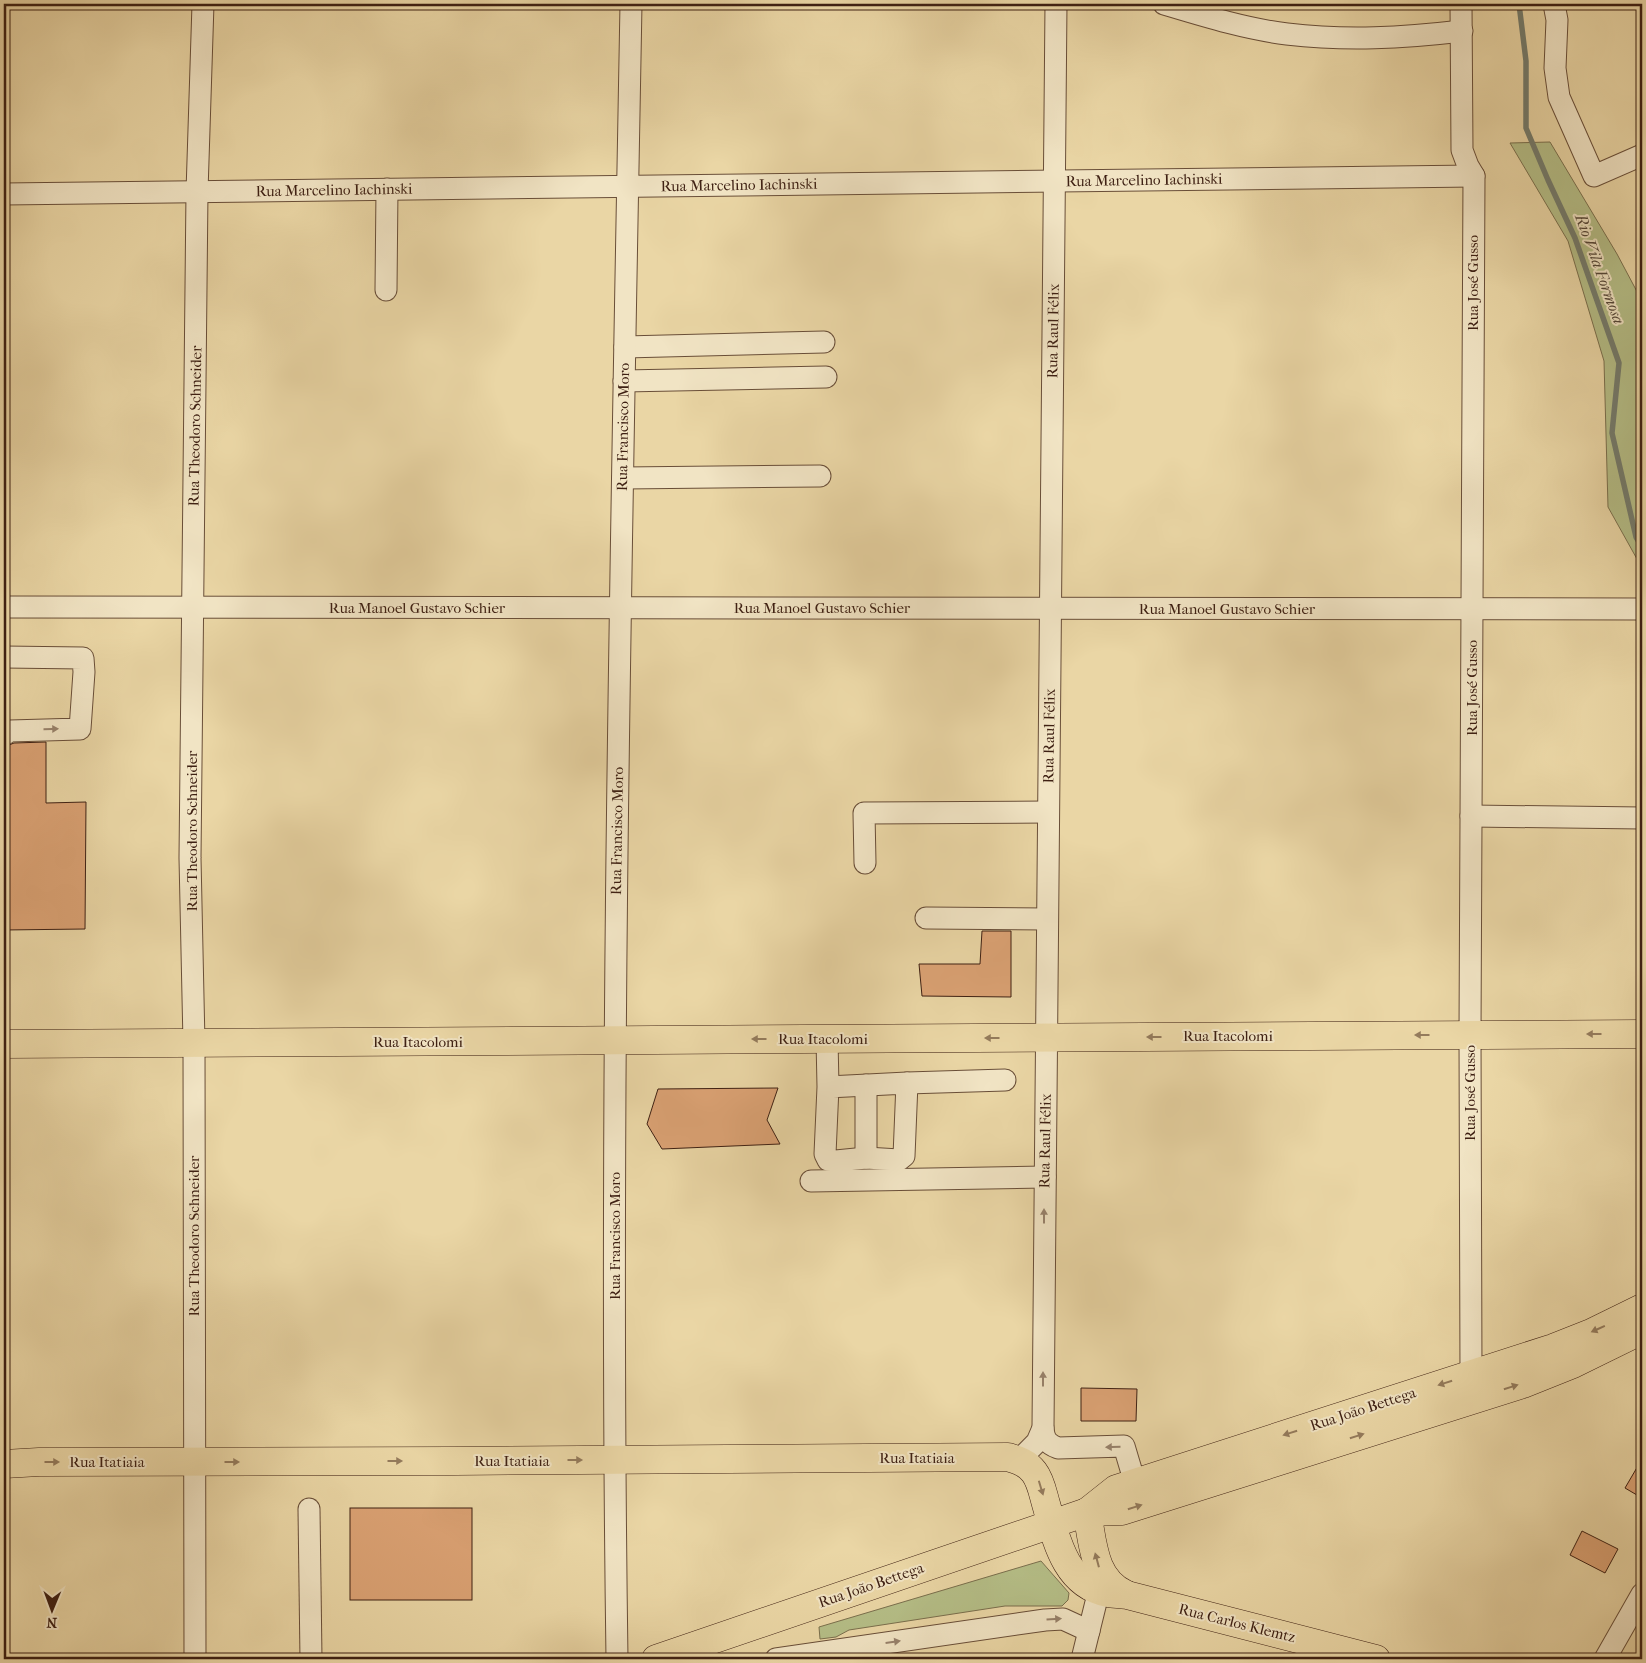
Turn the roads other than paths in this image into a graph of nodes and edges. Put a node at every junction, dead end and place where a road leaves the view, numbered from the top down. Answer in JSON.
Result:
{"nodes":[{"id":1,"x":203,"y":4,"type":"edge"},
{"id":2,"x":631,"y":4,"type":"edge"},
{"id":3,"x":1056,"y":4,"type":"edge"},
{"id":4,"x":1164,"y":4,"type":"edge"},
{"id":5,"x":1461,"y":4,"type":"edge"},
{"id":6,"x":1554,"y":4,"type":"edge"},
{"id":7,"x":1462,"y":31,"type":"junction"},
{"id":8,"x":1642,"y":155,"type":"edge"},
{"id":9,"x":1474,"y":176,"type":"junction"},
{"id":10,"x":1054,"y":181,"type":"junction"},
{"id":11,"x":627,"y":186,"type":"junction"},
{"id":12,"x":387,"y":189,"type":"junction"},
{"id":13,"x":197,"y":192,"type":"junction"},
{"id":14,"x":4,"y":194,"type":"edge"},
{"id":15,"x":386,"y":290,"type":"dead end"},
{"id":16,"x":824,"y":342,"type":"dead end"},
{"id":17,"x":625,"y":347,"type":"junction"},
{"id":18,"x":826,"y":377,"type":"dead end"},
{"id":19,"x":624,"y":381,"type":"junction"},
{"id":20,"x":820,"y":476,"type":"dead end"},
{"id":21,"x":623,"y":478,"type":"junction"},
{"id":22,"x":4,"y":607,"type":"edge"},
{"id":23,"x":193,"y":607,"type":"junction"},
{"id":24,"x":620,"y":608,"type":"junction"},
{"id":25,"x":1050,"y":608,"type":"junction"},
{"id":26,"x":1472,"y":609,"type":"junction"},
{"id":27,"x":1640,"y":609,"type":"dead end"},
{"id":28,"x":4,"y":657,"type":"edge"},
{"id":29,"x":4,"y":735,"type":"edge"},
{"id":30,"x":1048,"y":812,"type":"junction"},
{"id":31,"x":1471,"y":816,"type":"junction"},
{"id":32,"x":1642,"y":818,"type":"edge"},
{"id":33,"x":865,"y":863,"type":"dead end"},
{"id":34,"x":926,"y":918,"type":"dead end"},
{"id":35,"x":1047,"y":919,"type":"junction"},
{"id":36,"x":1470,"y":1034,"type":"junction"},
{"id":37,"x":1642,"y":1034,"type":"edge"},
{"id":38,"x":1046,"y":1037,"type":"junction"},
{"id":39,"x":827,"y":1039,"type":"junction"},
{"id":40,"x":615,"y":1040,"type":"junction"},
{"id":41,"x":194,"y":1043,"type":"junction"},
{"id":42,"x":4,"y":1044,"type":"edge"},
{"id":43,"x":1005,"y":1080,"type":"dead end"},
{"id":44,"x":907,"y":1083,"type":"junction"},
{"id":45,"x":866,"y":1085,"type":"junction"},
{"id":46,"x":828,"y":1087,"type":"junction"},
{"id":47,"x":866,"y":1158,"type":"junction"},
{"id":48,"x":1045,"y":1177,"type":"junction"},
{"id":49,"x":811,"y":1180,"type":"dead end"},
{"id":50,"x":1642,"y":1308,"type":"edge"},
{"id":51,"x":1642,"y":1330,"type":"edge"},
{"id":52,"x":1471,"y":1375,"type":"junction"},
{"id":53,"x":1043,"y":1428,"type":"junction"},
{"id":54,"x":614,"y":1460,"type":"junction"},
{"id":55,"x":1019,"y":1460,"type":"junction"},
{"id":56,"x":194,"y":1462,"type":"junction"},
{"id":57,"x":4,"y":1464,"type":"edge"},
{"id":58,"x":1135,"y":1483,"type":"junction"},
{"id":59,"x":309,"y":1509,"type":"dead end"},
{"id":60,"x":1087,"y":1512,"type":"junction"},
{"id":61,"x":1052,"y":1524,"type":"junction"},
{"id":62,"x":1099,"y":1590,"type":"junction"},
{"id":63,"x":1642,"y":1594,"type":"edge"},
{"id":64,"x":1127,"y":1595,"type":"junction"},
{"id":65,"x":1089,"y":1631,"type":"junction"},
{"id":66,"x":195,"y":1659,"type":"edge"},
{"id":67,"x":312,"y":1659,"type":"edge"},
{"id":68,"x":617,"y":1659,"type":"edge"},
{"id":69,"x":656,"y":1659,"type":"edge"},
{"id":70,"x":776,"y":1659,"type":"edge"},
{"id":71,"x":1082,"y":1659,"type":"edge"},
{"id":72,"x":1376,"y":1659,"type":"edge"},
{"id":73,"x":1605,"y":1659,"type":"edge"}],
"edges":[{"from":1,"to":13,"type":"street","name":"Rua Theodoro Schneider"},
{"from":2,"to":11,"type":"street","name":"Rua Francisco Moro"},
{"from":3,"to":10,"type":"street","name":"Rua Raul Félix"},
{"from":4,"to":7,"type":"street"},
{"from":5,"to":7,"type":"street","name":"Rua José Gusso"},
{"from":6,"to":8,"type":"street"},
{"from":7,"to":9,"type":"street","name":"Rua José Gusso"},
{"from":9,"to":10,"type":"street","name":"Rua Marcelino Iachinski"},
{"from":9,"to":26,"type":"street","name":"Rua José Gusso"},
{"from":10,"to":11,"type":"street","name":"Rua Marcelino Iachinski"},
{"from":10,"to":25,"type":"street","name":"Rua Raul Félix"},
{"from":11,"to":12,"type":"street","name":"Rua Marcelino Iachinski"},
{"from":11,"to":17,"type":"street","name":"Rua Francisco Moro"},
{"from":12,"to":13,"type":"street","name":"Rua Marcelino Iachinski"},
{"from":12,"to":15,"type":"street"},
{"from":13,"to":14,"type":"street","name":"Rua Marcelino Iachinski"},
{"from":13,"to":23,"type":"street","name":"Rua Theodoro Schneider"},
{"from":16,"to":17,"type":"street"},
{"from":17,"to":19,"type":"street","name":"Rua Francisco Moro"},
{"from":18,"to":19,"type":"street"},
{"from":19,"to":21,"type":"street","name":"Rua Francisco Moro"},
{"from":20,"to":21,"type":"street"},
{"from":21,"to":24,"type":"street","name":"Rua Francisco Moro"},
{"from":22,"to":23,"type":"street","name":"Rua Manoel Gustavo Schier"},
{"from":23,"to":24,"type":"street","name":"Rua Manoel Gustavo Schier"},
{"from":23,"to":41,"type":"street","name":"Rua Theodoro Schneider"},
{"from":24,"to":25,"type":"street","name":"Rua Manoel Gustavo Schier"},
{"from":24,"to":40,"type":"street","name":"Rua Francisco Moro"},
{"from":25,"to":26,"type":"street","name":"Rua Manoel Gustavo Schier"},
{"from":25,"to":30,"type":"street","name":"Rua Raul Félix"},
{"from":26,"to":27,"type":"street","name":"Rua Manoel Gustavo Schier"},
{"from":26,"to":31,"type":"street","name":"Rua José Gusso"},
{"from":29,"to":28,"type":"street","one_way":true},
{"from":30,"to":33,"type":"street"},
{"from":30,"to":35,"type":"street","name":"Rua Raul Félix"},
{"from":31,"to":32,"type":"street"},
{"from":31,"to":36,"type":"street","name":"Rua José Gusso"},
{"from":34,"to":35,"type":"street"},
{"from":35,"to":38,"type":"street","name":"Rua Raul Félix"},
{"from":37,"to":36,"type":"main road","name":"Rua Itacolomi","one_way":true},
{"from":36,"to":38,"type":"main road","name":"Rua Itacolomi","one_way":true},
{"from":36,"to":52,"type":"street","name":"Rua José Gusso"},
{"from":38,"to":39,"type":"main road","name":"Rua Itacolomi","one_way":true},
{"from":38,"to":48,"type":"street","name":"Rua Raul Félix"},
{"from":39,"to":40,"type":"main road","name":"Rua Itacolomi","one_way":true},
{"from":39,"to":46,"type":"street"},
{"from":40,"to":41,"type":"main road","name":"Rua Itacolomi"},
{"from":40,"to":54,"type":"street","name":"Rua Francisco Moro"},
{"from":41,"to":42,"type":"main road","name":"Rua Itacolomi"},
{"from":41,"to":56,"type":"street","name":"Rua Theodoro Schneider"},
{"from":43,"to":44,"type":"street"},
{"from":44,"to":45,"type":"street"},
{"from":44,"to":47,"type":"street"},
{"from":45,"to":46,"type":"street"},
{"from":45,"to":47,"type":"street"},
{"from":46,"to":47,"type":"street"},
{"from":48,"to":49,"type":"street"},
{"from":53,"to":48,"type":"street","name":"Rua Raul Félix","one_way":true},
{"from":50,"to":52,"type":"main road","name":"Rua João Bettega","one_way":true},
{"from":60,"to":51,"type":"main road","name":"Rua João Bettega","one_way":true},
{"from":52,"to":58,"type":"main road","name":"Rua João Bettega","one_way":true},
{"from":53,"to":55,"type":"street"},
{"from":58,"to":53,"type":"street","one_way":true},
{"from":54,"to":55,"type":"main road","name":"Rua Itatiaia"},
{"from":56,"to":54,"type":"main road","name":"Rua Itatiaia","one_way":true},
{"from":54,"to":68,"type":"street","name":"Rua Francisco Moro"},
{"from":55,"to":61,"type":"main road","name":"Rua Carlos Klemtz","one_way":true},
{"from":57,"to":56,"type":"main road","name":"Rua Itatiaia","one_way":true},
{"from":56,"to":66,"type":"street","name":"Rua Theodoro Schneider"},
{"from":58,"to":60,"type":"main road","name":"Rua João Bettega"},
{"from":59,"to":67,"type":"street"},
{"from":60,"to":61,"type":"main road","name":"Rua João Bettega"},
{"from":64,"to":60,"type":"main road","name":"Rua Carlos Klemtz","one_way":true},
{"from":61,"to":62,"type":"main road","name":"Rua Carlos Klemtz"},
{"from":61,"to":69,"type":"main road","name":"Rua João Bettega"},
{"from":62,"to":64,"type":"main road","name":"Rua Carlos Klemtz"},
{"from":62,"to":65,"type":"street"},
{"from":63,"to":73,"type":"street"},
{"from":64,"to":72,"type":"main road","name":"Rua Carlos Klemtz"},
{"from":70,"to":65,"type":"street","one_way":true},
{"from":65,"to":71,"type":"street"}]}
